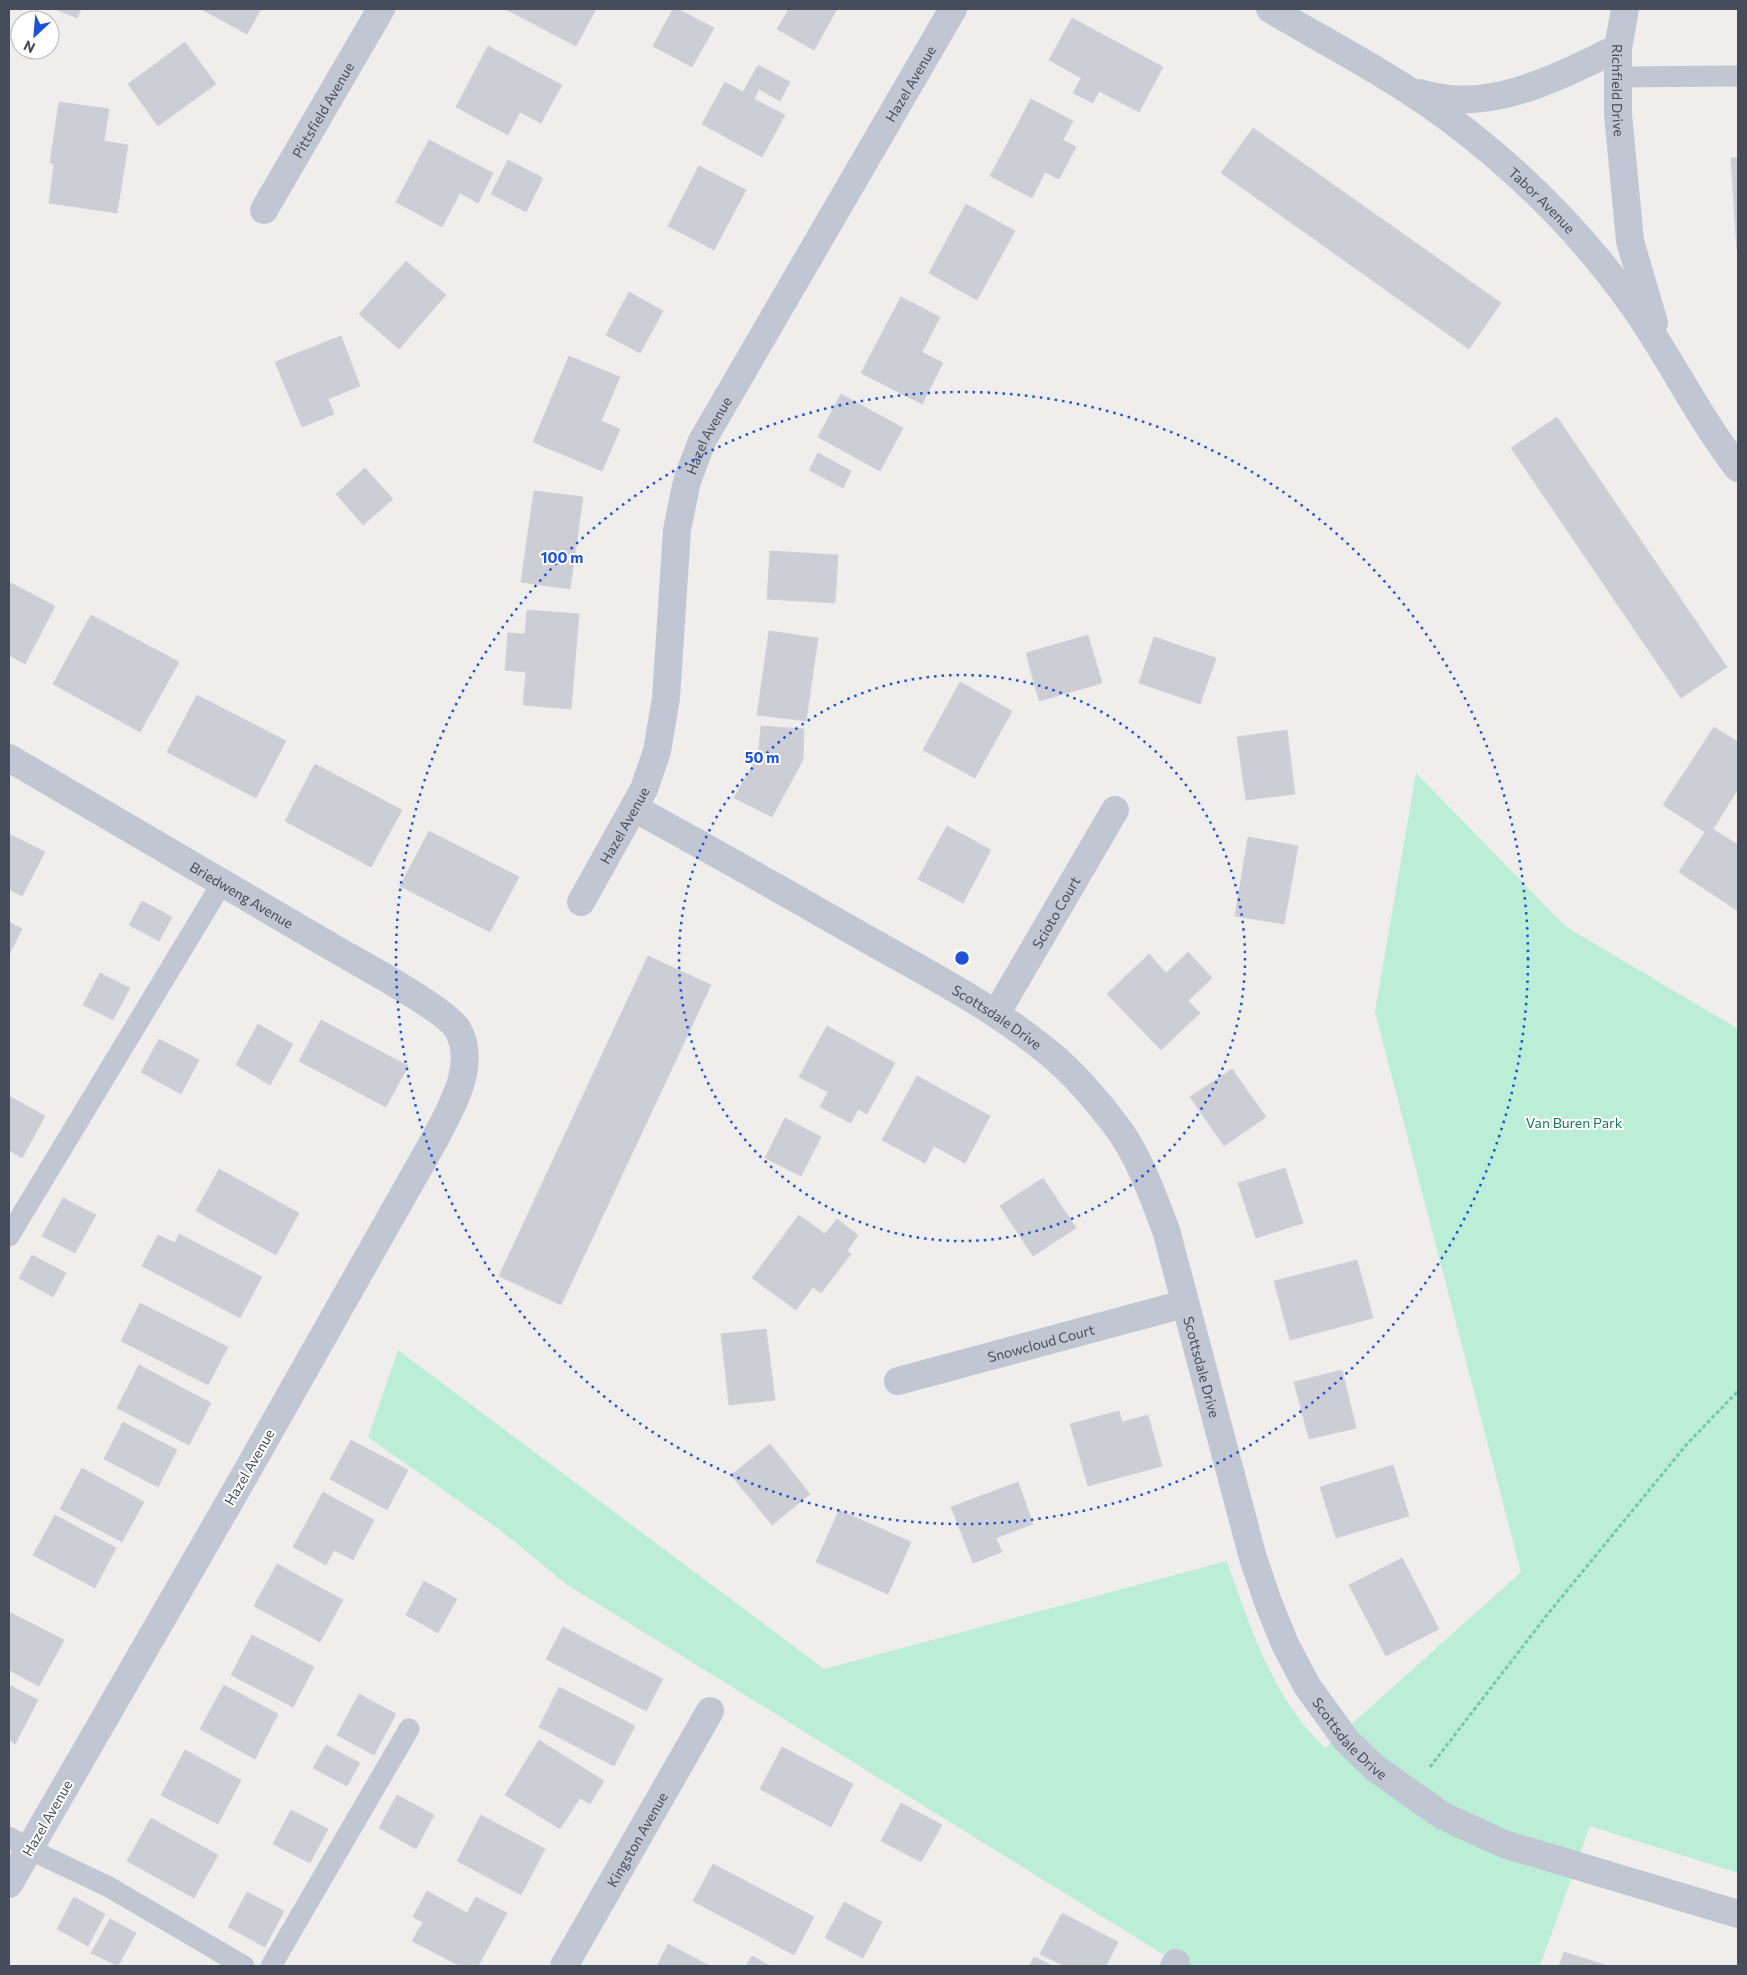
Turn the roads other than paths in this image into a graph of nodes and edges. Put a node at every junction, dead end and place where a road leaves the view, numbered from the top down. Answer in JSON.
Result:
{"nodes":[{"id":1,"x":381,"y":9,"type":"edge"},
{"id":2,"x":953,"y":9,"type":"edge"},
{"id":3,"x":1270,"y":9,"type":"edge"},
{"id":4,"x":1625,"y":9,"type":"edge"},
{"id":5,"x":1618,"y":48,"type":"junction"},
{"id":6,"x":1618,"y":76,"type":"junction"},
{"id":7,"x":1738,"y":76,"type":"edge"},
{"id":8,"x":1404,"y":88,"type":"junction"},
{"id":9,"x":264,"y":210,"type":"dead end"},
{"id":10,"x":1663,"y":354,"type":"junction"},
{"id":11,"x":1738,"y":468,"type":"edge"},
{"id":12,"x":9,"y":758,"type":"edge"},
{"id":13,"x":634,"y":808,"type":"junction"},
{"id":14,"x":1115,"y":810,"type":"dead end"},
{"id":15,"x":222,"y":883,"type":"junction"},
{"id":16,"x":581,"y":902,"type":"dead end"},
{"id":17,"x":996,"y":1014,"type":"junction"},
{"id":18,"x":463,"y":1042,"type":"joint"},
{"id":19,"x":9,"y":1236,"type":"edge"},
{"id":20,"x":1184,"y":1304,"type":"junction"},
{"id":21,"x":898,"y":1381,"type":"dead end"},
{"id":22,"x":710,"y":1711,"type":"dead end"},
{"id":23,"x":410,"y":1729,"type":"dead end"},
{"id":24,"x":19,"y":1843,"type":"edge"},
{"id":25,"x":9,"y":1884,"type":"edge"},
{"id":26,"x":1738,"y":1914,"type":"edge"},
{"id":27,"x":244,"y":1966,"type":"edge"},
{"id":28,"x":271,"y":1966,"type":"edge"},
{"id":29,"x":564,"y":1966,"type":"edge"}],
"edges":[{"from":1,"to":9,"type":"street","name":"Pittsfield Avenue"},
{"from":2,"to":13,"type":"street","name":"Hazel Avenue"},
{"from":3,"to":8,"type":"street","name":"Tabor Avenue"},
{"from":4,"to":5,"type":"street"},
{"from":5,"to":6,"type":"street","name":"Richfield Drive"},
{"from":5,"to":8,"type":"street","name":"Richfield Drive"},
{"from":6,"to":7,"type":"lane"},
{"from":6,"to":10,"type":"street","name":"Richfield Drive"},
{"from":8,"to":10,"type":"street","name":"Tabor Avenue"},
{"from":10,"to":11,"type":"street","name":"Tabor Avenue"},
{"from":12,"to":15,"type":"street","name":"Briedweng Avenue"},
{"from":13,"to":16,"type":"street","name":"Hazel Avenue"},
{"from":13,"to":17,"type":"street","name":"Scottsdale Drive"},
{"from":14,"to":17,"type":"street","name":"Scioto Court"},
{"from":15,"to":18,"type":"street","name":"Briedweng Avenue"},
{"from":15,"to":19,"type":"lane"},
{"from":17,"to":20,"type":"street","name":"Scottsdale Drive"},
{"from":18,"to":24,"type":"street","name":"Hazel Avenue"},
{"from":20,"to":21,"type":"street","name":"Snowcloud Court"},
{"from":20,"to":26,"type":"street","name":"Scottsdale Drive"},
{"from":22,"to":29,"type":"street","name":"Kingston Avenue"},
{"from":23,"to":28,"type":"lane"},
{"from":24,"to":25,"type":"street","name":"Hazel Avenue"},
{"from":24,"to":27,"type":"lane"}]}
